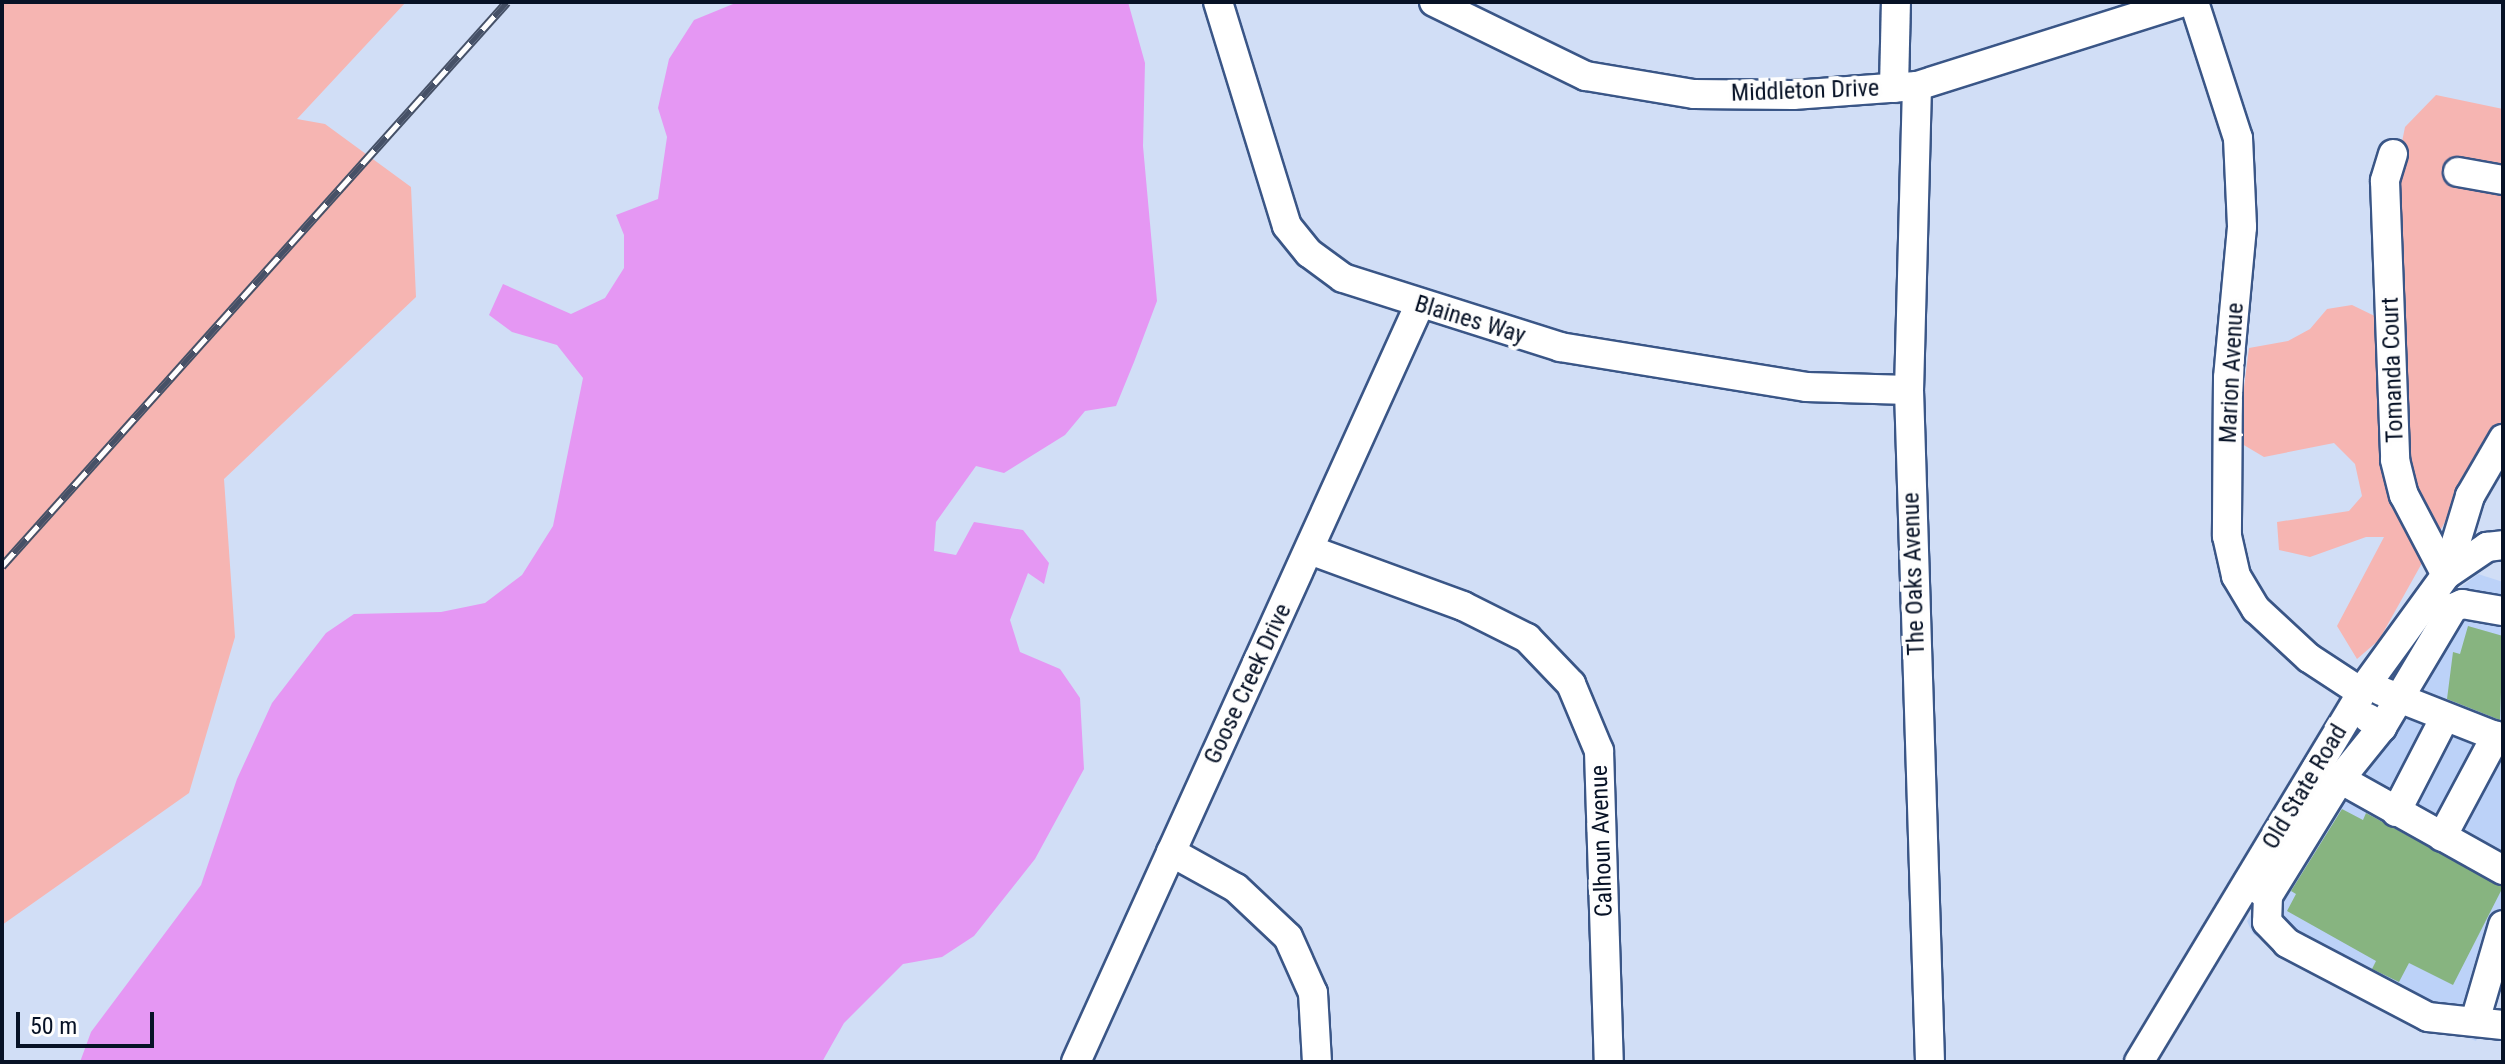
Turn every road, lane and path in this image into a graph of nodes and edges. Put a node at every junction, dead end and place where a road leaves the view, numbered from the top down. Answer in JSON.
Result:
{"nodes":[{"id":1,"x":1218,"y":2,"type":"edge"},
{"id":2,"x":1434,"y":2,"type":"edge"},
{"id":3,"x":1896,"y":2,"type":"edge"},
{"id":4,"x":2183,"y":2,"type":"edge"},
{"id":5,"x":2194,"y":2,"type":"edge"},
{"id":6,"x":1906,"y":87,"type":"junction"},
{"id":7,"x":2393,"y":154,"type":"dead end"},
{"id":8,"x":2458,"y":172,"type":"dead end"},
{"id":9,"x":2503,"y":180,"type":"edge"},
{"id":10,"x":1419,"y":306,"type":"junction"},
{"id":11,"x":1909,"y":390,"type":"junction"},
{"id":12,"x":2503,"y":439,"type":"edge"},
{"id":13,"x":2503,"y":545,"type":"edge"},
{"id":14,"x":1310,"y":550,"type":"junction"},
{"id":15,"x":2446,"y":575,"type":"junction"},
{"id":16,"x":2503,"y":611,"type":"edge"},
{"id":17,"x":2360,"y":695,"type":"junction"},
{"id":18,"x":2398,"y":698,"type":"junction"},
{"id":19,"x":2445,"y":717,"type":"junction"},
{"id":20,"x":2382,"y":727,"type":"junction"},
{"id":21,"x":2499,"y":738,"type":"edge"},
{"id":22,"x":2340,"y":779,"type":"junction"},
{"id":23,"x":2396,"y":812,"type":"junction"},
{"id":24,"x":2442,"y":837,"type":"junction"},
{"id":25,"x":1171,"y":852,"type":"junction"},
{"id":26,"x":2503,"y":870,"type":"edge"},
{"id":27,"x":2258,"y":889,"type":"junction"},
{"id":28,"x":2503,"y":925,"type":"edge"},
{"id":29,"x":2489,"y":1023,"type":"edge"},
{"id":30,"x":1076,"y":1062,"type":"edge"},
{"id":31,"x":1317,"y":1062,"type":"edge"},
{"id":32,"x":1609,"y":1062,"type":"edge"},
{"id":33,"x":1930,"y":1062,"type":"edge"},
{"id":34,"x":2139,"y":1062,"type":"edge"}],
"edges":[{"from":1,"to":10,"type":"street","name":"Blaines Way"},
{"from":2,"to":6,"type":"street","name":"Middleton Drive"},
{"from":3,"to":6,"type":"street","name":"The Oaks Avenue"},
{"from":4,"to":6,"type":"street","name":"Middleton Drive"},
{"from":5,"to":17,"type":"street","name":"Marion Avenue"},
{"from":6,"to":11,"type":"street","name":"The Oaks Avenue"},
{"from":7,"to":15,"type":"street","name":"Tomanda Court"},
{"from":8,"to":9,"type":"street"},
{"from":10,"to":11,"type":"street","name":"Blaines Way"},
{"from":10,"to":14,"type":"street","name":"Goose Creek Drive"},
{"from":11,"to":33,"type":"street","name":"The Oaks Avenue"},
{"from":12,"to":15,"type":"street"},
{"from":13,"to":15,"type":"street","name":"Old State Road"},
{"from":14,"to":25,"type":"street","name":"Goose Creek Drive"},
{"from":14,"to":32,"type":"street","name":"Calhoun Avenue"},
{"from":15,"to":17,"type":"street","name":"Old State Road"},
{"from":16,"to":18,"type":"street"},
{"from":17,"to":18,"type":"street"},
{"from":17,"to":20,"type":"street"},
{"from":17,"to":27,"type":"street","name":"Old State Road"},
{"from":18,"to":19,"type":"street"},
{"from":18,"to":20,"type":"street"},
{"from":19,"to":21,"type":"street"},
{"from":19,"to":23,"type":"street"},
{"from":20,"to":22,"type":"street"},
{"from":21,"to":24,"type":"street"},
{"from":22,"to":23,"type":"street"},
{"from":22,"to":27,"type":"street"},
{"from":23,"to":24,"type":"street"},
{"from":24,"to":26,"type":"street"},
{"from":25,"to":30,"type":"street","name":"Goose Creek Drive"},
{"from":25,"to":31,"type":"street"},
{"from":27,"to":29,"type":"street"},
{"from":27,"to":34,"type":"street","name":"Old State Road"},
{"from":28,"to":29,"type":"street"}]}
